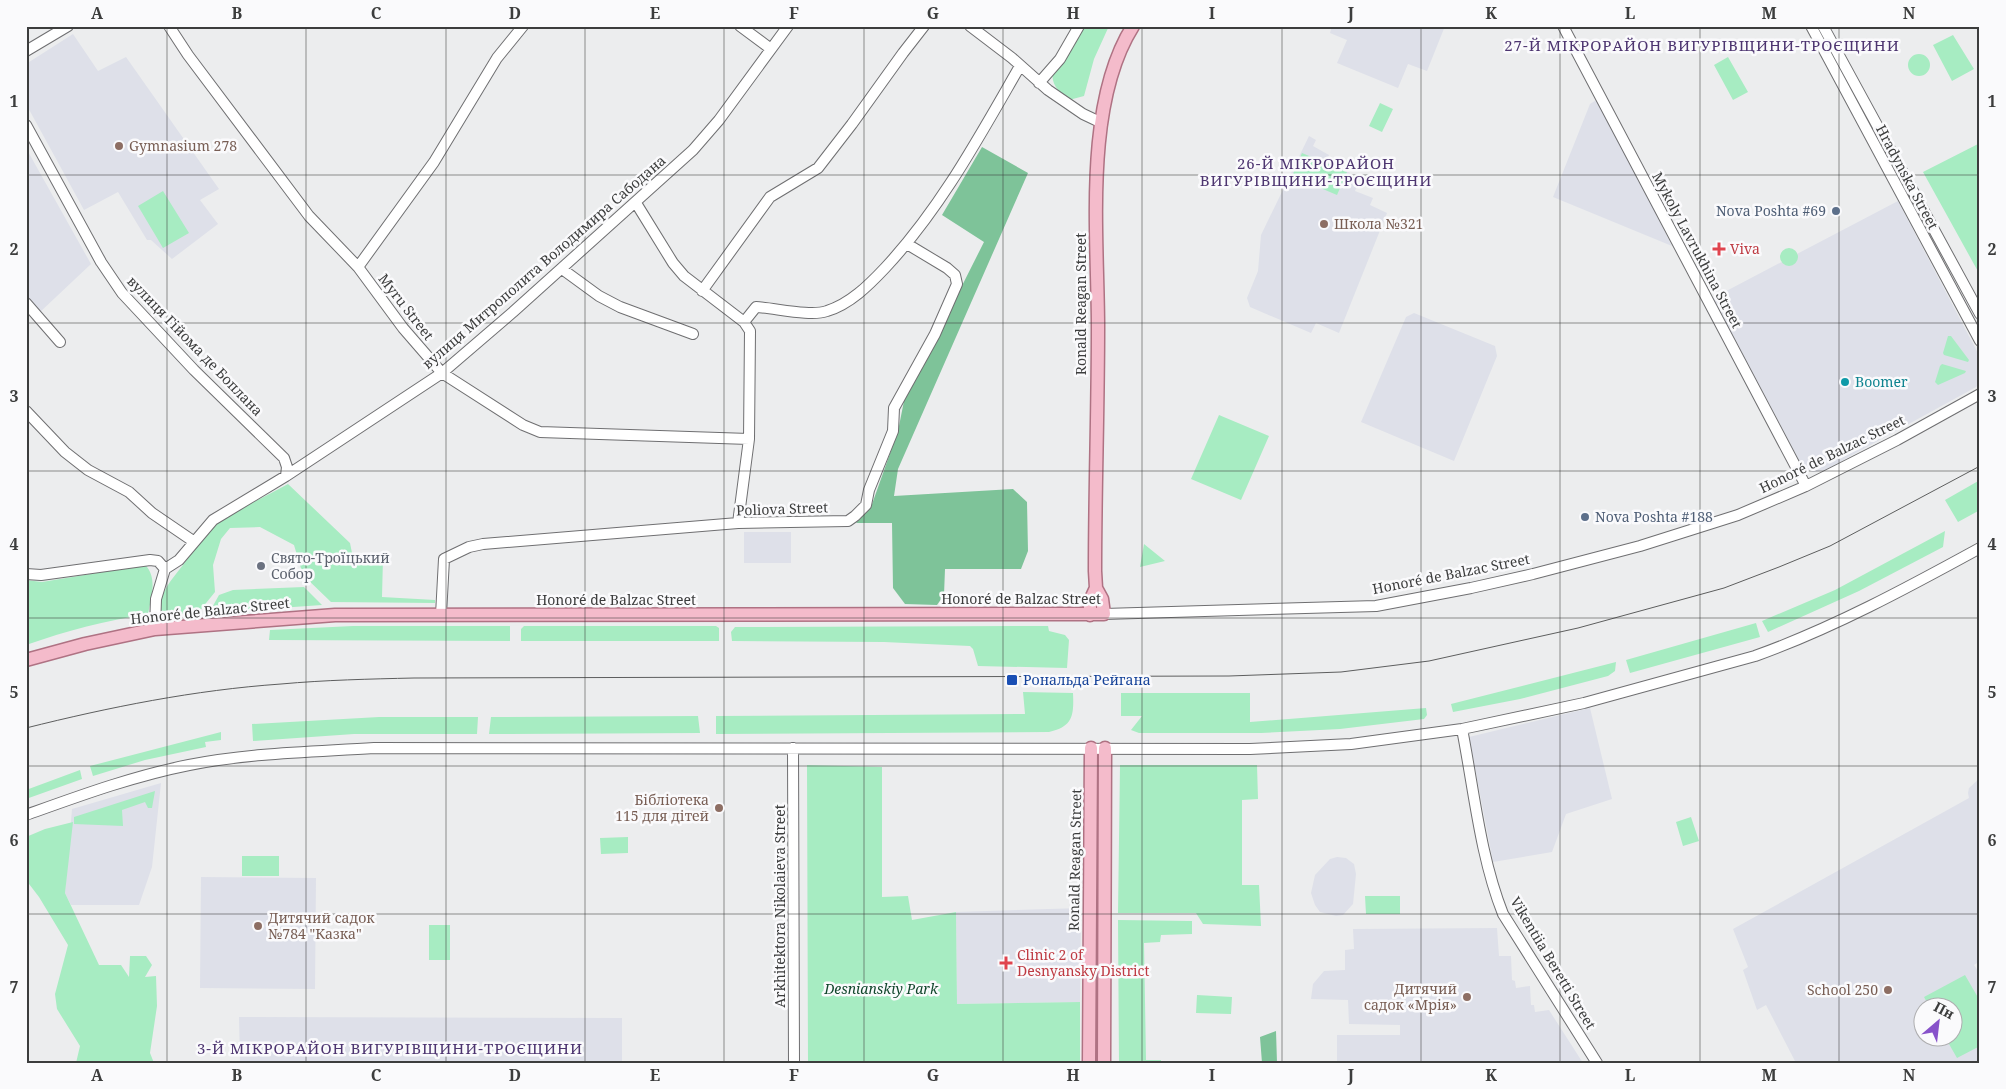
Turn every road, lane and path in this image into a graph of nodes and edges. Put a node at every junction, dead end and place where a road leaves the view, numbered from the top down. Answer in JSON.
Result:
{"nodes":[{"id":1,"x":68,"y":26,"type":"edge"},
{"id":2,"x":169,"y":26,"type":"edge"},
{"id":3,"x":522,"y":26,"type":"edge"},
{"id":4,"x":740,"y":26,"type":"edge"},
{"id":5,"x":788,"y":26,"type":"edge"},
{"id":6,"x":924,"y":26,"type":"edge"},
{"id":7,"x":970,"y":26,"type":"edge"},
{"id":8,"x":1079,"y":26,"type":"edge"},
{"id":9,"x":1133,"y":26,"type":"edge"},
{"id":10,"x":1563,"y":26,"type":"edge"},
{"id":11,"x":1811,"y":26,"type":"edge"},
{"id":12,"x":1823,"y":26,"type":"edge"},
{"id":13,"x":772,"y":49,"type":"junction"},
{"id":14,"x":26,"y":51,"type":"edge"},
{"id":15,"x":1020,"y":66,"type":"junction"},
{"id":16,"x":1039,"y":83,"type":"junction"},
{"id":17,"x":1102,"y":123,"type":"junction"},
{"id":18,"x":26,"y":126,"type":"edge"},
{"id":19,"x":636,"y":203,"type":"junction"},
{"id":20,"x":907,"y":244,"type":"junction"},
{"id":21,"x":358,"y":267,"type":"junction"},
{"id":22,"x":562,"y":268,"type":"junction"},
{"id":23,"x":702,"y":291,"type":"junction"},
{"id":24,"x":26,"y":303,"type":"edge"},
{"id":25,"x":1980,"y":314,"type":"edge"},
{"id":26,"x":744,"y":322,"type":"junction"},
{"id":27,"x":693,"y":334,"type":"dead end"},
{"id":28,"x":1980,"y":341,"type":"edge"},
{"id":29,"x":60,"y":342,"type":"dead end"},
{"id":30,"x":442,"y":373,"type":"junction"},
{"id":31,"x":1980,"y":394,"type":"edge"},
{"id":32,"x":26,"y":411,"type":"edge"},
{"id":33,"x":749,"y":439,"type":"junction"},
{"id":34,"x":286,"y":476,"type":"junction"},
{"id":35,"x":1806,"y":486,"type":"junction"},
{"id":36,"x":738,"y":523,"type":"junction"},
{"id":37,"x":193,"y":541,"type":"junction"},
{"id":38,"x":1980,"y":548,"type":"edge"},
{"id":39,"x":165,"y":569,"type":"junction"},
{"id":40,"x":26,"y":574,"type":"edge"},
{"id":41,"x":1096,"y":588,"type":"junction"},
{"id":42,"x":1104,"y":614,"type":"junction"},
{"id":43,"x":441,"y":615,"type":"junction"},
{"id":44,"x":1090,"y":615,"type":"junction"},
{"id":45,"x":155,"y":629,"type":"junction"},
{"id":46,"x":26,"y":660,"type":"edge"},
{"id":47,"x":1462,"y":729,"type":"junction"},
{"id":48,"x":793,"y":748,"type":"junction"},
{"id":49,"x":1091,"y":748,"type":"junction"},
{"id":50,"x":1105,"y":748,"type":"junction"},
{"id":51,"x":26,"y":815,"type":"edge"},
{"id":52,"x":794,"y":1063,"type":"edge"},
{"id":53,"x":1089,"y":1063,"type":"edge"},
{"id":54,"x":1104,"y":1063,"type":"edge"},
{"id":55,"x":1597,"y":1063,"type":"edge"}],
"edges":[{"from":1,"to":14,"type":"street"},
{"from":2,"to":21,"type":"street","name":"Myru Street"},
{"from":3,"to":21,"type":"street"},
{"from":4,"to":13,"type":"street"},
{"from":5,"to":13,"type":"street","name":"вулиця Митрополита Володимира Сабодана"},
{"from":6,"to":23,"type":"street"},
{"from":7,"to":15,"type":"street"},
{"from":8,"to":16,"type":"street"},
{"from":9,"to":17,"type":"main road","name":"Ronald Reagan Street"},
{"from":10,"to":35,"type":"street","name":"Mykoly Lavrukhina Street"},
{"from":11,"to":28,"type":"street","name":"Hradynska Street"},
{"from":12,"to":25,"type":"street","name":"Hradynska Street"},
{"from":13,"to":19,"type":"street","name":"вулиця Митрополита Володимира Сабодана"},
{"from":15,"to":16,"type":"street"},
{"from":15,"to":20,"type":"street"},
{"from":16,"to":17,"type":"street"},
{"from":17,"to":41,"type":"main road","name":"Ronald Reagan Street"},
{"from":18,"to":34,"type":"street","name":"вулиця Гійома де Боплана"},
{"from":19,"to":22,"type":"street","name":"вулиця Митрополита Володимира Сабодана"},
{"from":19,"to":23,"type":"street"},
{"from":20,"to":26,"type":"street"},
{"from":20,"to":36,"type":"street","name":"Poliova Street"},
{"from":21,"to":30,"type":"street","name":"Myru Street"},
{"from":22,"to":27,"type":"street"},
{"from":22,"to":30,"type":"street","name":"вулиця Митрополита Володимира Сабодана"},
{"from":23,"to":26,"type":"street"},
{"from":24,"to":29,"type":"street"},
{"from":26,"to":33,"type":"street"},
{"from":30,"to":33,"type":"street","name":"Myru Street"},
{"from":30,"to":34,"type":"street","name":"вулиця Митрополита Володимира Сабодана"},
{"from":31,"to":35,"type":"street","name":"Honoré de Balzac Street"},
{"from":32,"to":37,"type":"street"},
{"from":33,"to":36,"type":"street"},
{"from":34,"to":37,"type":"street","name":"вулиця Митрополита Володимира Сабодана"},
{"from":35,"to":42,"type":"street","name":"Honoré de Balzac Street"},
{"from":36,"to":43,"type":"street","name":"Poliova Street"},
{"from":37,"to":39,"type":"street","name":"вулиця Митрополита Володимира Сабодана"},
{"from":38,"to":47,"type":"street"},
{"from":39,"to":40,"type":"street"},
{"from":39,"to":45,"type":"street"},
{"from":41,"to":42,"type":"main road","name":"Ronald Reagan Street"},
{"from":41,"to":44,"type":"main road","name":"Ronald Reagan Street"},
{"from":42,"to":44,"type":"main road","name":"Honoré de Balzac Street"},
{"from":43,"to":44,"type":"main road","name":"Honoré de Balzac Street"},
{"from":43,"to":45,"type":"main road","name":"Honoré de Balzac Street"},
{"from":45,"to":46,"type":"main road","name":"Honoré de Balzac Street"},
{"from":47,"to":50,"type":"street"},
{"from":47,"to":55,"type":"street","name":"Vikentiia Beretti Street"},
{"from":48,"to":49,"type":"street"},
{"from":48,"to":51,"type":"street"},
{"from":48,"to":52,"type":"street","name":"Arkhitektora Nikolaieva Street"},
{"from":49,"to":50,"type":"street"},
{"from":49,"to":53,"type":"main road","name":"Ronald Reagan Street"},
{"from":50,"to":54,"type":"main road","name":"Ronald Reagan Street"}]}
